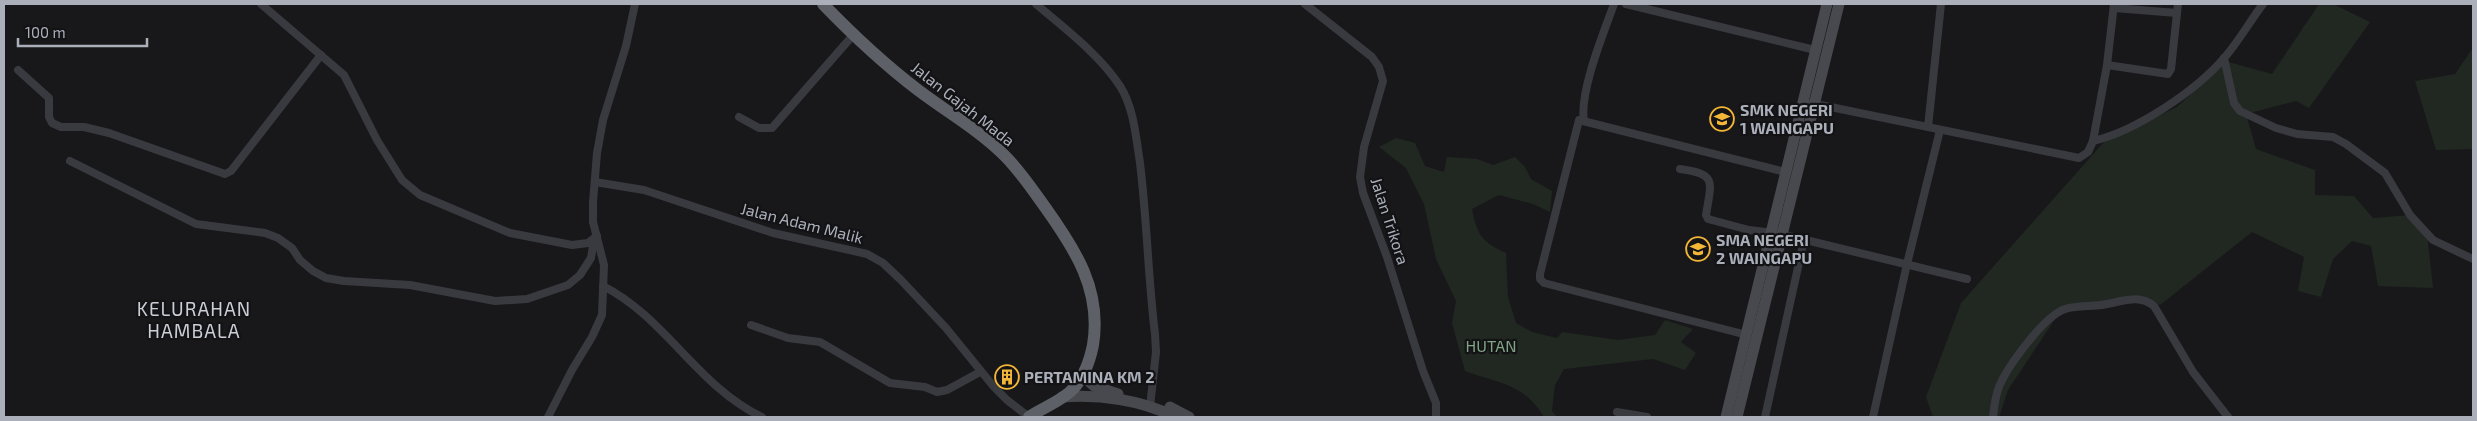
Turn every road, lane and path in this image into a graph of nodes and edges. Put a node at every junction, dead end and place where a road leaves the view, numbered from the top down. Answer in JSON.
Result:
{"nodes":[{"id":1,"x":261,"y":4,"type":"edge"},
{"id":2,"x":635,"y":4,"type":"edge"},
{"id":3,"x":823,"y":4,"type":"edge"},
{"id":4,"x":1036,"y":4,"type":"edge"},
{"id":5,"x":1305,"y":4,"type":"edge"},
{"id":6,"x":1614,"y":4,"type":"edge"},
{"id":7,"x":1626,"y":4,"type":"edge"},
{"id":8,"x":1827,"y":4,"type":"edge"},
{"id":9,"x":1840,"y":4,"type":"edge"},
{"id":10,"x":1940,"y":4,"type":"edge"},
{"id":11,"x":2178,"y":4,"type":"edge"},
{"id":12,"x":2263,"y":4,"type":"edge"},
{"id":13,"x":2114,"y":6,"type":"edge"},
{"id":14,"x":2177,"y":14,"type":"junction"},
{"id":15,"x":854,"y":34,"type":"junction"},
{"id":16,"x":1815,"y":50,"type":"junction"},
{"id":17,"x":321,"y":55,"type":"junction"},
{"id":18,"x":2224,"y":58,"type":"junction"},
{"id":19,"x":2107,"y":65,"type":"junction"},
{"id":20,"x":18,"y":70,"type":"dead end"},
{"id":21,"x":1808,"y":103,"type":"junction"},
{"id":22,"x":739,"y":117,"type":"dead end"},
{"id":23,"x":1584,"y":120,"type":"junction"},
{"id":24,"x":1928,"y":128,"type":"junction"},
{"id":25,"x":1940,"y":130,"type":"junction"},
{"id":26,"x":2093,"y":142,"type":"junction"},
{"id":27,"x":70,"y":161,"type":"dead end"},
{"id":28,"x":1680,"y":169,"type":"dead end"},
{"id":29,"x":1785,"y":172,"type":"junction"},
{"id":30,"x":595,"y":182,"type":"junction"},
{"id":31,"x":1776,"y":233,"type":"junction"},
{"id":32,"x":595,"y":238,"type":"junction"},
{"id":33,"x":1804,"y":240,"type":"junction"},
{"id":34,"x":2473,"y":259,"type":"edge"},
{"id":35,"x":1907,"y":264,"type":"junction"},
{"id":36,"x":1968,"y":279,"type":"dead end"},
{"id":37,"x":603,"y":286,"type":"junction"},
{"id":38,"x":751,"y":325,"type":"dead end"},
{"id":39,"x":1746,"y":335,"type":"junction"},
{"id":40,"x":980,"y":372,"type":"junction"},
{"id":41,"x":1083,"y":376,"type":"junction"},
{"id":42,"x":1062,"y":397,"type":"junction"},
{"id":43,"x":1150,"y":404,"type":"junction"},
{"id":44,"x":1617,"y":412,"type":"dead end"},
{"id":45,"x":548,"y":417,"type":"edge"},
{"id":46,"x":762,"y":417,"type":"edge"},
{"id":47,"x":1029,"y":417,"type":"edge"},
{"id":48,"x":1175,"y":417,"type":"edge"},
{"id":49,"x":1189,"y":417,"type":"edge"},
{"id":50,"x":1436,"y":417,"type":"edge"},
{"id":51,"x":1647,"y":417,"type":"edge"},
{"id":52,"x":1726,"y":417,"type":"edge"},
{"id":53,"x":1737,"y":417,"type":"edge"},
{"id":54,"x":1765,"y":417,"type":"edge"},
{"id":55,"x":1873,"y":417,"type":"edge"},
{"id":56,"x":1993,"y":417,"type":"edge"},
{"id":57,"x":2228,"y":417,"type":"edge"}],
"edges":[{"from":1,"to":17,"type":"street"},
{"from":2,"to":30,"type":"street"},
{"from":3,"to":15,"type":"highway","name":"Jalan Gajah Mada"},
{"from":4,"to":43,"type":"street"},
{"from":5,"to":50,"type":"street","name":"Jalan Trikora"},
{"from":6,"to":23,"type":"street"},
{"from":7,"to":16,"type":"street"},
{"from":8,"to":16,"type":"main road"},
{"from":9,"to":21,"type":"main road"},
{"from":10,"to":24,"type":"street"},
{"from":11,"to":14,"type":"street"},
{"from":12,"to":18,"type":"street"},
{"from":13,"to":14,"type":"street"},
{"from":13,"to":19,"type":"street"},
{"from":14,"to":19,"type":"street"},
{"from":15,"to":22,"type":"street"},
{"from":15,"to":41,"type":"highway","name":"Jalan Gajah Mada"},
{"from":16,"to":21,"type":"main road"},
{"from":17,"to":20,"type":"street"},
{"from":17,"to":32,"type":"street"},
{"from":18,"to":26,"type":"street"},
{"from":18,"to":34,"type":"street"},
{"from":19,"to":26,"type":"street"},
{"from":21,"to":24,"type":"street"},
{"from":21,"to":29,"type":"main road"},
{"from":21,"to":31,"type":"main road"},
{"from":23,"to":29,"type":"street"},
{"from":23,"to":39,"type":"street"},
{"from":24,"to":25,"type":"street"},
{"from":25,"to":26,"type":"street"},
{"from":25,"to":35,"type":"street"},
{"from":27,"to":32,"type":"street"},
{"from":28,"to":31,"type":"street"},
{"from":29,"to":31,"type":"main road"},
{"from":30,"to":32,"type":"street"},
{"from":30,"to":40,"type":"street","name":"Jalan Adam Malik"},
{"from":31,"to":33,"type":"street"},
{"from":31,"to":39,"type":"main road"},
{"from":31,"to":53,"type":"main road"},
{"from":32,"to":37,"type":"street"},
{"from":33,"to":35,"type":"street"},
{"from":33,"to":54,"type":"street"},
{"from":35,"to":36,"type":"street"},
{"from":35,"to":55,"type":"street"},
{"from":37,"to":45,"type":"street"},
{"from":37,"to":46,"type":"street"},
{"from":38,"to":40,"type":"street"},
{"from":39,"to":52,"type":"main road"},
{"from":40,"to":47,"type":"street","name":"Jalan Adam Malik"},
{"from":41,"to":42,"type":"highway","name":"Jalan Gajah Mada"},
{"from":41,"to":43,"type":"main road"},
{"from":42,"to":43,"type":"main road"},
{"from":42,"to":47,"type":"highway","name":"Jalan Gajah Mada"},
{"from":43,"to":48,"type":"main road"},
{"from":43,"to":49,"type":"main road"},
{"from":44,"to":51,"type":"street"},
{"from":56,"to":57,"type":"street"}]}
